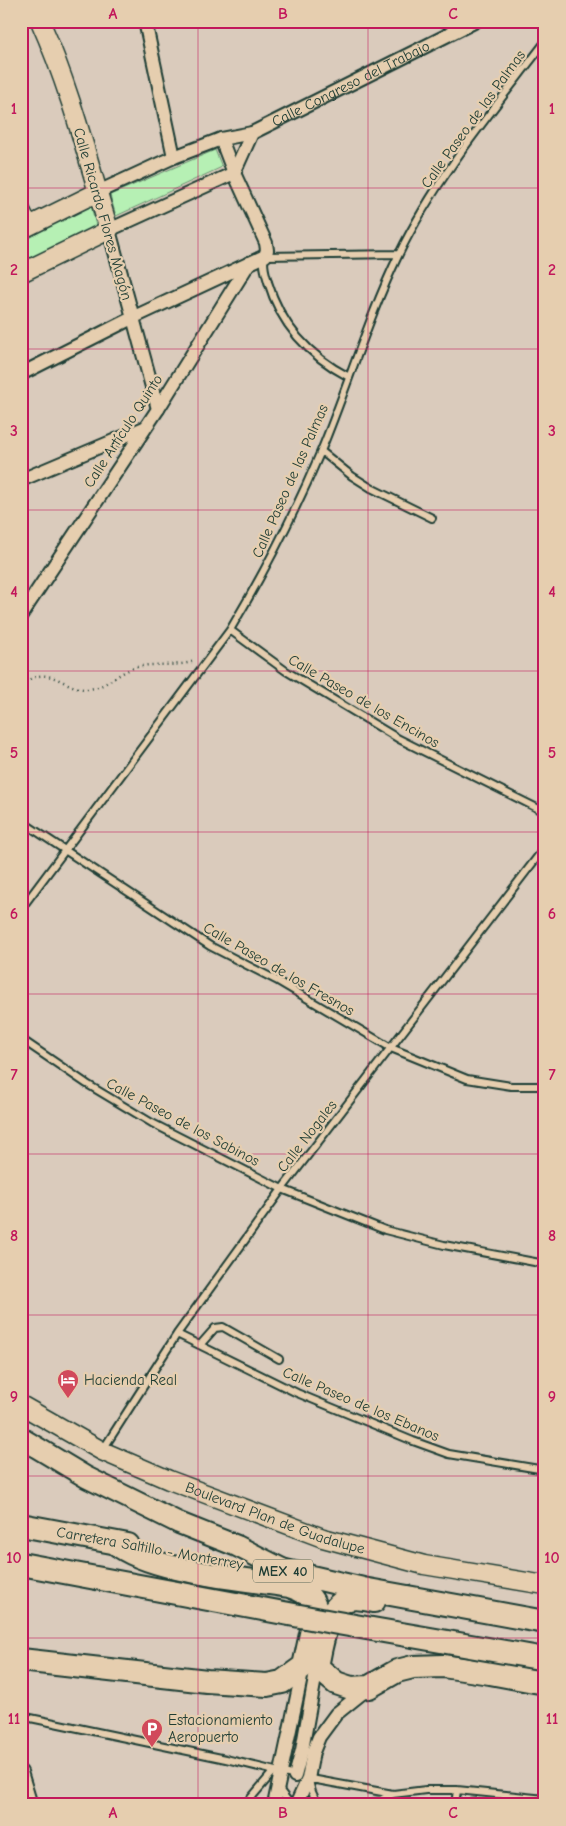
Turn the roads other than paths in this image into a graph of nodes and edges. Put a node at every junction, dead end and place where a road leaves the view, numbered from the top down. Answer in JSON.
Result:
{"nodes":[{"id":1,"x":40,"y":21,"type":"edge"},
{"id":2,"x":144,"y":21,"type":"edge"},
{"id":3,"x":440,"y":21,"type":"edge"},
{"id":4,"x":476,"y":21,"type":"edge"},
{"id":5,"x":457,"y":30,"type":"junction"},
{"id":6,"x":545,"y":42,"type":"edge"},
{"id":7,"x":252,"y":133,"type":"junction"},
{"id":8,"x":221,"y":139,"type":"junction"},
{"id":9,"x":174,"y":157,"type":"junction"},
{"id":10,"x":234,"y":173,"type":"junction"},
{"id":11,"x":98,"y":192,"type":"junction"},
{"id":12,"x":21,"y":205,"type":"edge"},
{"id":13,"x":26,"y":228,"type":"edge"},
{"id":14,"x":109,"y":230,"type":"junction"},
{"id":15,"x":399,"y":254,"type":"junction"},
{"id":16,"x":265,"y":256,"type":"junction"},
{"id":17,"x":249,"y":263,"type":"junction"},
{"id":18,"x":21,"y":273,"type":"edge"},
{"id":19,"x":132,"y":318,"type":"junction"},
{"id":20,"x":21,"y":374,"type":"edge"},
{"id":21,"x":349,"y":377,"type":"junction"},
{"id":22,"x":158,"y":409,"type":"junction"},
{"id":23,"x":144,"y":428,"type":"junction"},
{"id":24,"x":321,"y":451,"type":"junction"},
{"id":25,"x":21,"y":480,"type":"edge"},
{"id":26,"x":432,"y":518,"type":"dead end"},
{"id":27,"x":21,"y":615,"type":"edge"},
{"id":28,"x":230,"y":630,"type":"junction"},
{"id":29,"x":545,"y":812,"type":"edge"},
{"id":30,"x":21,"y":822,"type":"edge"},
{"id":31,"x":545,"y":847,"type":"edge"},
{"id":32,"x":64,"y":850,"type":"junction"},
{"id":33,"x":21,"y":909,"type":"edge"},
{"id":34,"x":21,"y":1039,"type":"edge"},
{"id":35,"x":391,"y":1048,"type":"junction"},
{"id":36,"x":545,"y":1086,"type":"edge"},
{"id":37,"x":282,"y":1189,"type":"junction"},
{"id":38,"x":545,"y":1264,"type":"edge"},
{"id":39,"x":177,"y":1334,"type":"junction"},
{"id":40,"x":200,"y":1345,"type":"junction"},
{"id":41,"x":279,"y":1359,"type":"dead end"},
{"id":42,"x":21,"y":1405,"type":"edge"},
{"id":43,"x":21,"y":1438,"type":"edge"},
{"id":44,"x":102,"y":1451,"type":"junction"},
{"id":45,"x":545,"y":1470,"type":"edge"},
{"id":46,"x":21,"y":1525,"type":"edge"},
{"id":47,"x":115,"y":1543,"type":"junction"},
{"id":48,"x":21,"y":1564,"type":"edge"},
{"id":49,"x":286,"y":1571,"type":"junction"},
{"id":50,"x":545,"y":1585,"type":"edge"},
{"id":51,"x":545,"y":1622,"type":"edge"},
{"id":52,"x":545,"y":1632,"type":"edge"},
{"id":53,"x":545,"y":1659,"type":"edge"},
{"id":54,"x":21,"y":1660,"type":"edge"},
{"id":55,"x":310,"y":1667,"type":"junction"},
{"id":56,"x":545,"y":1683,"type":"edge"},
{"id":57,"x":369,"y":1688,"type":"junction"},
{"id":58,"x":21,"y":1716,"type":"edge"},
{"id":59,"x":21,"y":1772,"type":"edge"},
{"id":60,"x":278,"y":1772,"type":"junction"},
{"id":61,"x":295,"y":1776,"type":"junction"},
{"id":62,"x":308,"y":1779,"type":"junction"},
{"id":63,"x":277,"y":1787,"type":"junction"},
{"id":64,"x":458,"y":1790,"type":"junction"},
{"id":65,"x":393,"y":1794,"type":"junction"},
{"id":66,"x":545,"y":1799,"type":"edge"},
{"id":67,"x":246,"y":1804,"type":"edge"},
{"id":68,"x":30,"y":1805,"type":"edge"},
{"id":69,"x":274,"y":1805,"type":"edge"},
{"id":70,"x":291,"y":1805,"type":"edge"},
{"id":71,"x":296,"y":1805,"type":"edge"},
{"id":72,"x":318,"y":1805,"type":"edge"},
{"id":73,"x":370,"y":1805,"type":"edge"},
{"id":74,"x":455,"y":1805,"type":"edge"}],
"edges":[{"from":1,"to":11,"type":"street","name":"Calle Ricardo Flores Magón"},
{"from":2,"to":9,"type":"street"},
{"from":3,"to":5,"type":"lane"},
{"from":4,"to":5,"type":"street","name":"Calle Congreso del Trabajo"},
{"from":5,"to":7,"type":"street","name":"Calle Congreso del Trabajo"},
{"from":6,"to":15,"type":"lane","name":"Calle Paseo de las Palmas"},
{"from":7,"to":8,"type":"street","name":"Calle Congreso del Trabajo"},
{"from":7,"to":10,"type":"street"},
{"from":8,"to":9,"type":"street","name":"Calle Congreso del Trabajo"},
{"from":8,"to":10,"type":"street"},
{"from":9,"to":11,"type":"street","name":"Calle Congreso del Trabajo"},
{"from":10,"to":14,"type":"street"},
{"from":10,"to":16,"type":"street"},
{"from":11,"to":13,"type":"street","name":"Calle Congreso del Trabajo"},
{"from":11,"to":14,"type":"street","name":"Calle Ricardo Flores Magón"},
{"from":12,"to":13,"type":"street"},
{"from":14,"to":18,"type":"street"},
{"from":14,"to":19,"type":"street","name":"Calle Ricardo Flores Magón"},
{"from":15,"to":16,"type":"lane"},
{"from":15,"to":21,"type":"lane","name":"Calle Paseo de las Palmas"},
{"from":16,"to":17,"type":"street"},
{"from":16,"to":21,"type":"lane"},
{"from":17,"to":19,"type":"street"},
{"from":17,"to":22,"type":"street","name":"Calle Artículo Quinto"},
{"from":19,"to":20,"type":"street"},
{"from":19,"to":22,"type":"street","name":"Calle Ricardo Flores Magón"},
{"from":21,"to":24,"type":"lane","name":"Calle Paseo de las Palmas"},
{"from":22,"to":23,"type":"street","name":"Calle Artículo Quinto"},
{"from":23,"to":25,"type":"street"},
{"from":23,"to":27,"type":"street","name":"Calle Artículo Quinto"},
{"from":24,"to":26,"type":"lane"},
{"from":24,"to":28,"type":"lane","name":"Calle Paseo de las Palmas"},
{"from":28,"to":29,"type":"lane","name":"Calle Paseo de los Encinos"},
{"from":28,"to":32,"type":"lane","name":"Calle Paseo de las Palmas"},
{"from":30,"to":32,"type":"lane","name":"Calle Paseo de los Fresnos"},
{"from":31,"to":35,"type":"lane","name":"Calle Nogales"},
{"from":32,"to":33,"type":"lane","name":"Calle Paseo de las Palmas"},
{"from":32,"to":35,"type":"lane","name":"Calle Paseo de los Fresnos"},
{"from":34,"to":37,"type":"lane","name":"Calle Paseo de los Sabinos"},
{"from":35,"to":36,"type":"lane","name":"Calle Paseo de los Fresnos"},
{"from":35,"to":37,"type":"lane","name":"Calle Nogales"},
{"from":37,"to":38,"type":"lane","name":"Calle Paseo de los Sabinos"},
{"from":37,"to":39,"type":"lane","name":"Calle Nogales"},
{"from":39,"to":40,"type":"lane","name":"Calle Paseo de los Ebanos"},
{"from":39,"to":44,"type":"lane","name":"Calle Nogales"},
{"from":40,"to":41,"type":"lane"},
{"from":40,"to":45,"type":"lane","name":"Calle Paseo de los Ebanos"},
{"from":42,"to":44,"type":"street","name":"Boulevard Plan de Guadalupe"},
{"from":43,"to":49,"type":"main road"},
{"from":44,"to":50,"type":"street","name":"Boulevard Plan de Guadalupe"},
{"from":46,"to":47,"type":"highway","name":"Carretera Saltillo - Monterrey","number":"MEX 40"},
{"from":47,"to":49,"type":"highway","name":"Carretera Saltillo - Monterrey","number":"MEX 40"},
{"from":47,"to":55,"type":"highway"},
{"from":48,"to":53,"type":"highway","bridge":true},
{"from":49,"to":51,"type":"highway","name":"Carretera Saltillo - Monterrey","number":"MEX 40"},
{"from":52,"to":55,"type":"highway"},
{"from":54,"to":55,"type":"highway"},
{"from":55,"to":57,"type":"highway"},
{"from":55,"to":60,"type":"street"},
{"from":55,"to":61,"type":"street"},
{"from":56,"to":57,"type":"highway"},
{"from":57,"to":62,"type":"street"},
{"from":58,"to":60,"type":"lane"},
{"from":59,"to":68,"type":"street"},
{"from":60,"to":61,"type":"lane"},
{"from":60,"to":63,"type":"street"},
{"from":60,"to":67,"type":"lane"},
{"from":61,"to":62,"type":"lane"},
{"from":62,"to":65,"type":"lane"},
{"from":62,"to":71,"type":"street"},
{"from":62,"to":72,"type":"lane"},
{"from":63,"to":69,"type":"street"},
{"from":63,"to":70,"type":"lane"},
{"from":64,"to":65,"type":"lane"},
{"from":64,"to":66,"type":"lane"},
{"from":64,"to":74,"type":"lane"},
{"from":65,"to":73,"type":"lane"}]}
